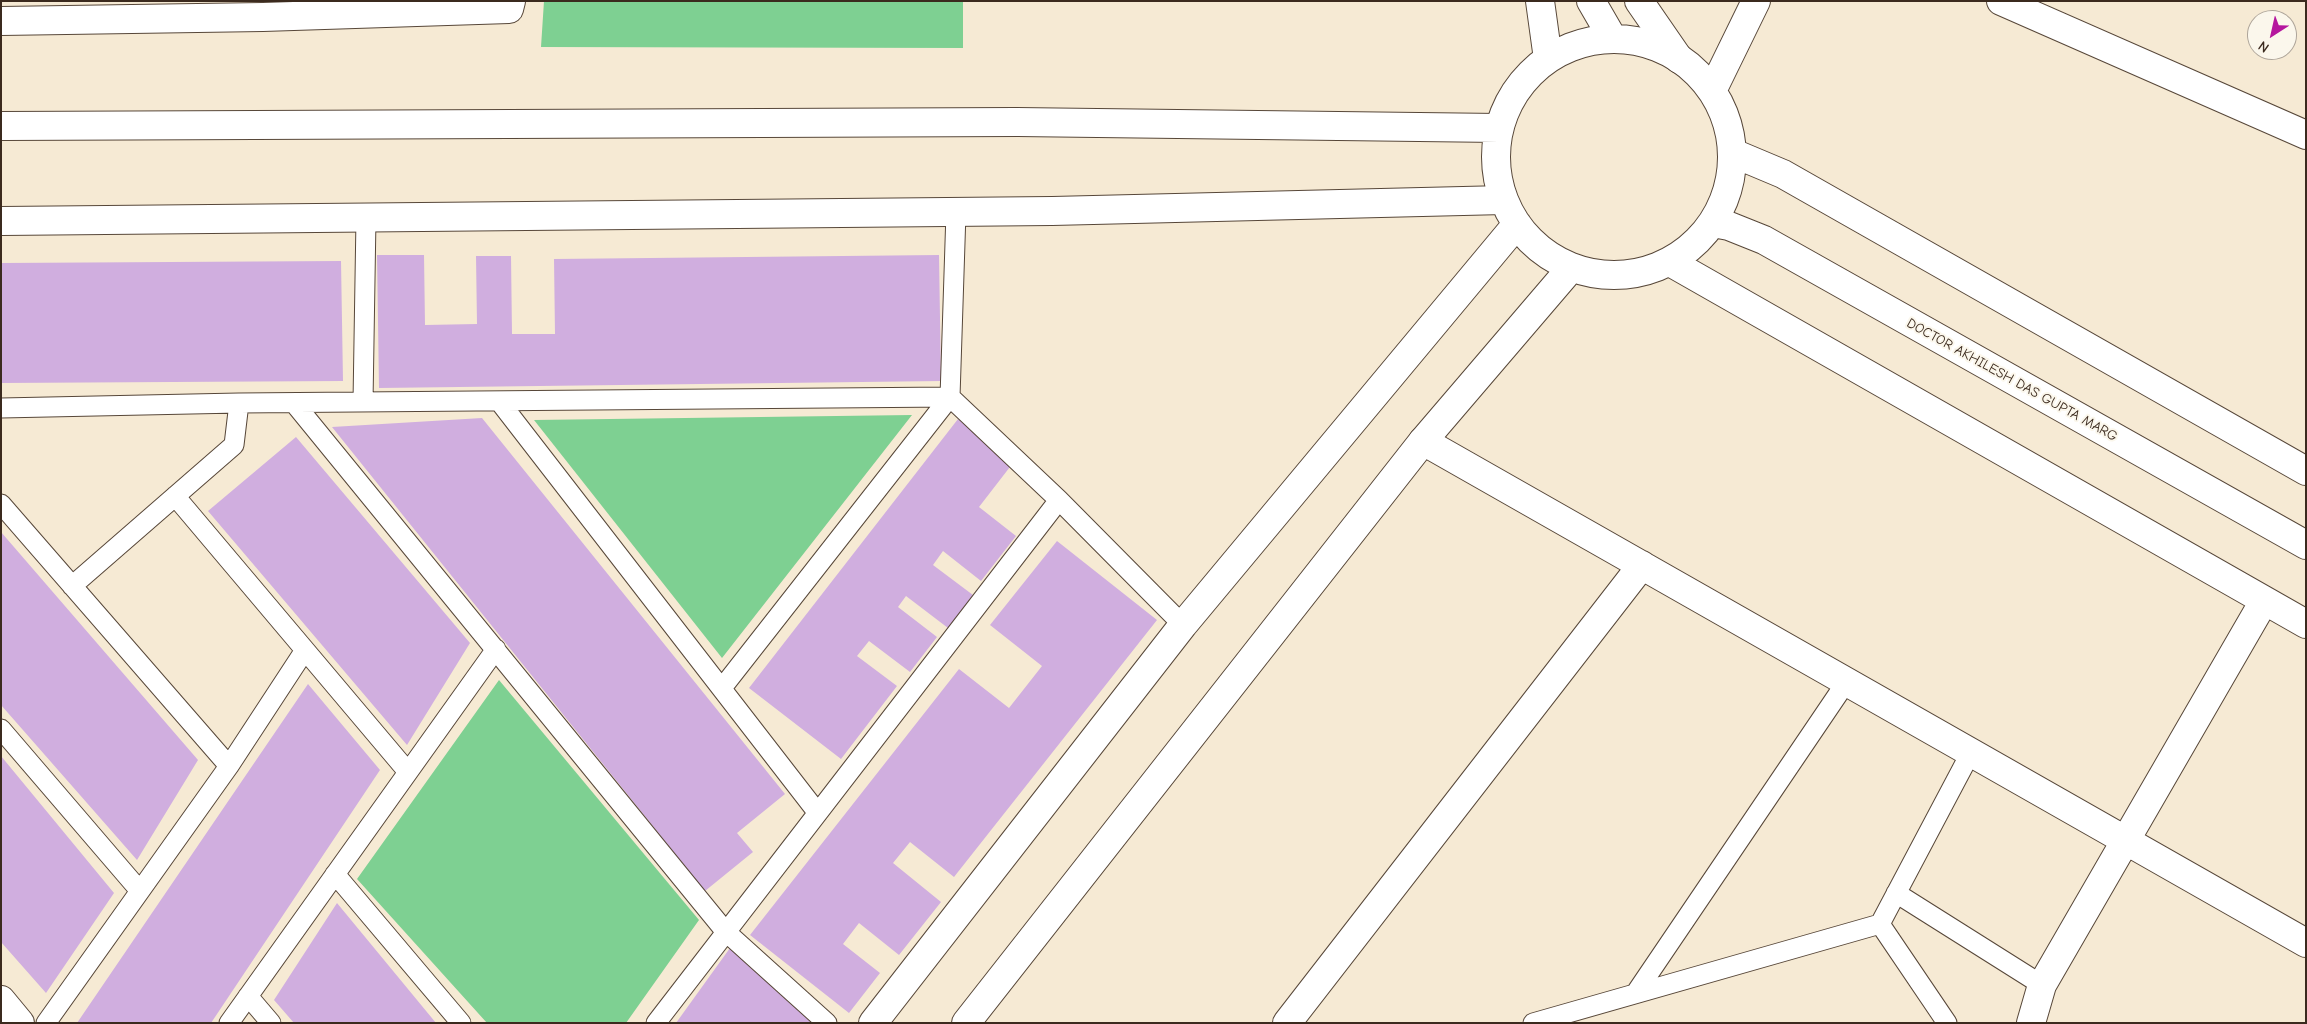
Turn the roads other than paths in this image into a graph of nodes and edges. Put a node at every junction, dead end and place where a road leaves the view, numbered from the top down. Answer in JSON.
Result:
{"nodes":[{"id":1,"x":510,"y":1,"type":"edge"},
{"id":2,"x":1540,"y":1,"type":"edge"},
{"id":3,"x":1591,"y":1,"type":"edge"},
{"id":4,"x":1639,"y":1,"type":"edge"},
{"id":5,"x":1756,"y":1,"type":"edge"},
{"id":6,"x":2001,"y":1,"type":"edge"},
{"id":7,"x":265,"y":9,"type":"edge"},
{"id":8,"x":1,"y":21,"type":"edge"},
{"id":9,"x":1613,"y":39,"type":"junction"},
{"id":10,"x":1679,"y":58,"type":"junction"},
{"id":11,"x":1548,"y":59,"type":"junction"},
{"id":12,"x":1712,"y":91,"type":"junction"},
{"id":13,"x":1,"y":126,"type":"edge"},
{"id":14,"x":1499,"y":128,"type":"junction"},
{"id":15,"x":2306,"y":135,"type":"edge"},
{"id":16,"x":1733,"y":153,"type":"junction"},
{"id":17,"x":1504,"y":200,"type":"junction"},
{"id":18,"x":956,"y":212,"type":"junction"},
{"id":19,"x":366,"y":218,"type":"junction"},
{"id":20,"x":1,"y":221,"type":"edge"},
{"id":21,"x":1714,"y":223,"type":"junction"},
{"id":22,"x":1517,"y":224,"type":"junction"},
{"id":23,"x":1670,"y":262,"type":"junction"},
{"id":24,"x":1571,"y":268,"type":"junction"},
{"id":25,"x":950,"y":397,"type":"junction"},
{"id":26,"x":500,"y":401,"type":"junction"},
{"id":27,"x":363,"y":402,"type":"junction"},
{"id":28,"x":294,"y":403,"type":"junction"},
{"id":29,"x":239,"y":404,"type":"junction"},
{"id":30,"x":1,"y":408,"type":"edge"},
{"id":31,"x":1423,"y":441,"type":"junction"},
{"id":32,"x":2306,"y":470,"type":"edge"},
{"id":33,"x":175,"y":496,"type":"junction"},
{"id":34,"x":1060,"y":500,"type":"junction"},
{"id":35,"x":1,"y":504,"type":"edge"},
{"id":36,"x":2306,"y":546,"type":"edge"},
{"id":37,"x":1642,"y":566,"type":"junction"},
{"id":38,"x":72,"y":586,"type":"junction"},
{"id":39,"x":2264,"y":601,"type":"junction"},
{"id":40,"x":2306,"y":624,"type":"edge"},
{"id":41,"x":1184,"y":625,"type":"junction"},
{"id":42,"x":305,"y":650,"type":"junction"},
{"id":43,"x":496,"y":650,"type":"junction"},
{"id":44,"x":1847,"y":681,"type":"junction"},
{"id":45,"x":722,"y":688,"type":"junction"},
{"id":46,"x":1,"y":729,"type":"edge"},
{"id":47,"x":1971,"y":752,"type":"junction"},
{"id":48,"x":229,"y":766,"type":"junction"},
{"id":49,"x":408,"y":772,"type":"junction"},
{"id":50,"x":817,"y":812,"type":"junction"},
{"id":51,"x":2126,"y":840,"type":"junction"},
{"id":52,"x":335,"y":874,"type":"junction"},
{"id":53,"x":140,"y":891,"type":"junction"},
{"id":54,"x":1896,"y":893,"type":"junction"},
{"id":55,"x":1880,"y":924,"type":"junction"},
{"id":56,"x":725,"y":931,"type":"junction"},
{"id":57,"x":2306,"y":943,"type":"edge"},
{"id":58,"x":2042,"y":985,"type":"junction"},
{"id":59,"x":1635,"y":994,"type":"junction"},
{"id":60,"x":248,"y":996,"type":"junction"},
{"id":61,"x":1,"y":1000,"type":"edge"},
{"id":62,"x":2031,"y":1022,"type":"edge"},
{"id":63,"x":20,"y":1023,"type":"edge"},
{"id":64,"x":46,"y":1023,"type":"edge"},
{"id":65,"x":229,"y":1023,"type":"edge"},
{"id":66,"x":271,"y":1023,"type":"edge"},
{"id":67,"x":461,"y":1023,"type":"edge"},
{"id":68,"x":656,"y":1023,"type":"edge"},
{"id":69,"x":828,"y":1023,"type":"edge"},
{"id":70,"x":873,"y":1023,"type":"edge"},
{"id":71,"x":966,"y":1023,"type":"edge"},
{"id":72,"x":1287,"y":1023,"type":"edge"},
{"id":73,"x":1533,"y":1023,"type":"edge"},
{"id":74,"x":1946,"y":1023,"type":"edge"}],
"edges":[{"from":1,"to":7,"type":"street"},
{"from":2,"to":11,"type":"street"},
{"from":3,"to":9,"type":"street"},
{"from":4,"to":10,"type":"street"},
{"from":5,"to":12,"type":"street"},
{"from":6,"to":15,"type":"street"},
{"from":7,"to":8,"type":"street"},
{"from":9,"to":10,"type":"street"},
{"from":9,"to":11,"type":"street"},
{"from":10,"to":12,"type":"street"},
{"from":11,"to":14,"type":"street"},
{"from":12,"to":16,"type":"street"},
{"from":13,"to":14,"type":"street"},
{"from":14,"to":17,"type":"street"},
{"from":16,"to":21,"type":"street"},
{"from":16,"to":32,"type":"street"},
{"from":17,"to":18,"type":"street"},
{"from":17,"to":22,"type":"street"},
{"from":18,"to":19,"type":"street"},
{"from":18,"to":25,"type":"lane"},
{"from":19,"to":20,"type":"street"},
{"from":19,"to":27,"type":"lane"},
{"from":21,"to":23,"type":"street"},
{"from":21,"to":36,"type":"street","name":"DOCTOR AKHILESH DAS GUPTA MARG"},
{"from":22,"to":24,"type":"street"},
{"from":22,"to":41,"type":"street"},
{"from":23,"to":24,"type":"street"},
{"from":23,"to":39,"type":"street"},
{"from":24,"to":31,"type":"street"},
{"from":25,"to":26,"type":"lane"},
{"from":25,"to":34,"type":"lane"},
{"from":25,"to":45,"type":"lane"},
{"from":26,"to":27,"type":"lane"},
{"from":26,"to":45,"type":"lane"},
{"from":27,"to":28,"type":"lane"},
{"from":28,"to":29,"type":"lane"},
{"from":28,"to":43,"type":"lane"},
{"from":29,"to":30,"type":"lane"},
{"from":29,"to":33,"type":"lane"},
{"from":31,"to":37,"type":"street"},
{"from":31,"to":71,"type":"street"},
{"from":33,"to":38,"type":"lane"},
{"from":33,"to":42,"type":"lane"},
{"from":34,"to":41,"type":"lane"},
{"from":34,"to":50,"type":"lane"},
{"from":35,"to":38,"type":"lane"},
{"from":37,"to":44,"type":"street"},
{"from":37,"to":72,"type":"street"},
{"from":38,"to":48,"type":"lane"},
{"from":39,"to":40,"type":"street"},
{"from":39,"to":51,"type":"street"},
{"from":41,"to":70,"type":"street"},
{"from":42,"to":48,"type":"lane"},
{"from":42,"to":49,"type":"lane"},
{"from":43,"to":49,"type":"lane"},
{"from":43,"to":56,"type":"lane"},
{"from":44,"to":47,"type":"street"},
{"from":44,"to":59,"type":"lane"},
{"from":45,"to":50,"type":"lane"},
{"from":46,"to":53,"type":"lane"},
{"from":47,"to":51,"type":"street"},
{"from":47,"to":54,"type":"lane"},
{"from":48,"to":53,"type":"lane"},
{"from":49,"to":52,"type":"lane"},
{"from":50,"to":56,"type":"lane"},
{"from":51,"to":57,"type":"street"},
{"from":51,"to":58,"type":"street"},
{"from":52,"to":60,"type":"lane"},
{"from":52,"to":67,"type":"lane"},
{"from":53,"to":64,"type":"lane"},
{"from":54,"to":55,"type":"lane"},
{"from":54,"to":58,"type":"lane"},
{"from":55,"to":59,"type":"lane"},
{"from":55,"to":74,"type":"lane"},
{"from":56,"to":68,"type":"lane"},
{"from":56,"to":69,"type":"lane"},
{"from":58,"to":62,"type":"street"},
{"from":59,"to":73,"type":"lane"},
{"from":60,"to":65,"type":"lane"},
{"from":60,"to":66,"type":"lane"},
{"from":61,"to":63,"type":"street"}]}
